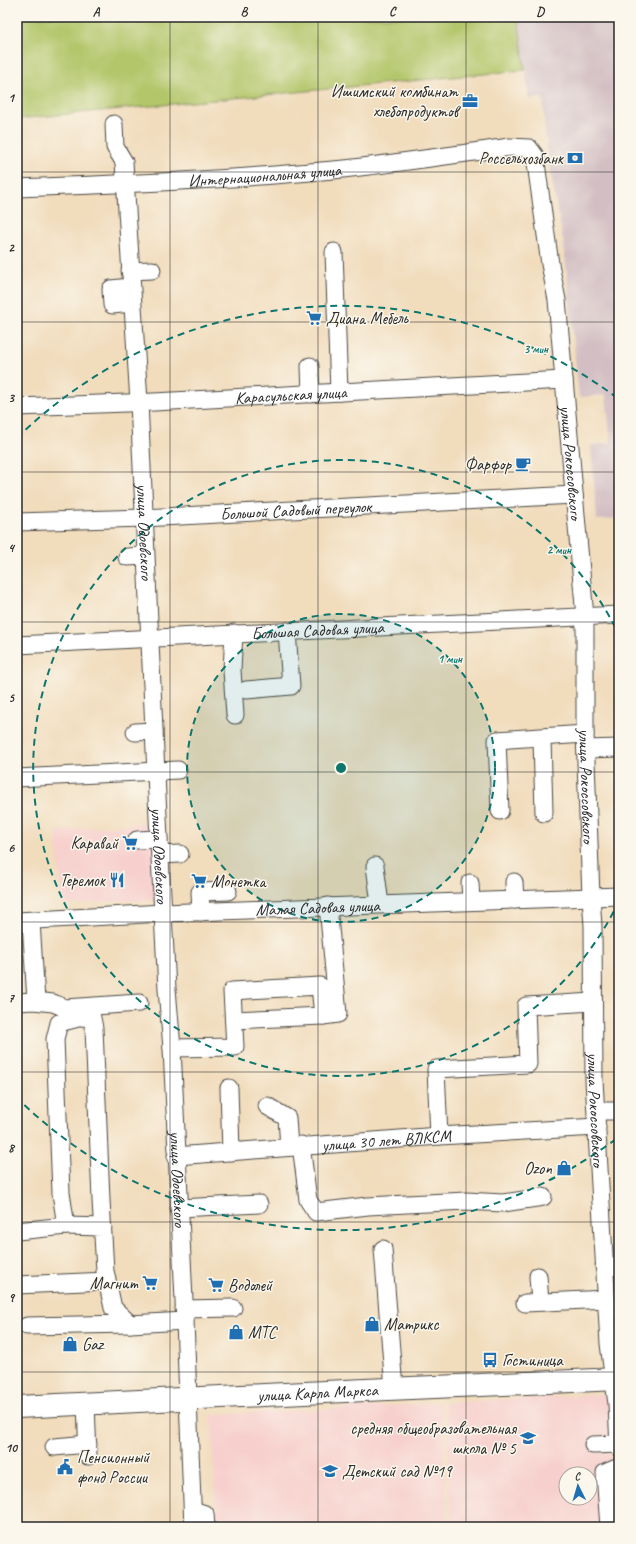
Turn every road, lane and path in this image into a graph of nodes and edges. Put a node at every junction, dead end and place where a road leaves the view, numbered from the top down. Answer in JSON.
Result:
{"nodes":[{"id":1,"x":114,"y":124,"type":"dead end"},
{"id":2,"x":510,"y":147,"type":"joint"},
{"id":3,"x":125,"y":184,"type":"junction"},
{"id":4,"x":17,"y":188,"type":"edge"},
{"id":5,"x":334,"y":252,"type":"dead end"},
{"id":6,"x":152,"y":270,"type":"dead end"},
{"id":7,"x":131,"y":287,"type":"junction"},
{"id":8,"x":310,"y":366,"type":"dead end"},
{"id":9,"x":564,"y":380,"type":"junction"},
{"id":10,"x":339,"y":392,"type":"junction"},
{"id":11,"x":311,"y":394,"type":"junction"},
{"id":12,"x":139,"y":402,"type":"junction"},
{"id":13,"x":17,"y":407,"type":"edge"},
{"id":14,"x":574,"y":495,"type":"junction"},
{"id":15,"x":143,"y":518,"type":"junction"},
{"id":16,"x":17,"y":522,"type":"edge"},
{"id":17,"x":128,"y":556,"type":"dead end"},
{"id":18,"x":145,"y":556,"type":"junction"},
{"id":19,"x":619,"y":615,"type":"edge"},
{"id":20,"x":585,"y":617,"type":"junction"},
{"id":21,"x":619,"y":619,"type":"edge"},
{"id":22,"x":286,"y":631,"type":"junction"},
{"id":23,"x":234,"y":633,"type":"junction"},
{"id":24,"x":149,"y":638,"type":"junction"},
{"id":25,"x":17,"y":645,"type":"edge"},
{"id":26,"x":246,"y":690,"type":"dead end"},
{"id":27,"x":235,"y":715,"type":"dead end"},
{"id":28,"x":135,"y":732,"type":"dead end"},
{"id":29,"x":154,"y":733,"type":"junction"},
{"id":30,"x":542,"y":738,"type":"junction"},
{"id":31,"x":585,"y":742,"type":"junction"},
{"id":32,"x":619,"y":748,"type":"edge"},
{"id":33,"x":156,"y":770,"type":"junction"},
{"id":34,"x":178,"y":770,"type":"dead end"},
{"id":35,"x":17,"y":778,"type":"edge"},
{"id":36,"x":500,"y":811,"type":"dead end"},
{"id":37,"x":544,"y":813,"type":"dead end"},
{"id":38,"x":137,"y":840,"type":"dead end"},
{"id":39,"x":160,"y":847,"type":"junction"},
{"id":40,"x":180,"y":854,"type":"dead end"},
{"id":41,"x":375,"y":866,"type":"dead end"},
{"id":42,"x":514,"y":882,"type":"dead end"},
{"id":43,"x":470,"y":883,"type":"dead end"},
{"id":44,"x":228,"y":891,"type":"dead end"},
{"id":45,"x":619,"y":896,"type":"edge"},
{"id":46,"x":591,"y":897,"type":"junction"},
{"id":47,"x":515,"y":900,"type":"junction"},
{"id":48,"x":471,"y":901,"type":"junction"},
{"id":49,"x":380,"y":904,"type":"junction"},
{"id":50,"x":328,"y":906,"type":"junction"},
{"id":51,"x":201,"y":912,"type":"junction"},
{"id":52,"x":164,"y":913,"type":"junction"},
{"id":53,"x":24,"y":921,"type":"edge"},
{"id":54,"x":17,"y":1002,"type":"edge"},
{"id":55,"x":36,"y":1002,"type":"junction"},
{"id":56,"x":593,"y":1002,"type":"junction"},
{"id":57,"x":139,"y":1003,"type":"dead end"},
{"id":58,"x":324,"y":1016,"type":"junction"},
{"id":59,"x":234,"y":1020,"type":"junction"},
{"id":60,"x":172,"y":1048,"type":"junction"},
{"id":61,"x":229,"y":1088,"type":"dead end"},
{"id":62,"x":267,"y":1106,"type":"dead end"},
{"id":63,"x":619,"y":1111,"type":"edge"},
{"id":64,"x":597,"y":1119,"type":"junction"},
{"id":65,"x":440,"y":1136,"type":"junction"},
{"id":66,"x":295,"y":1146,"type":"junction"},
{"id":67,"x":231,"y":1152,"type":"junction"},
{"id":68,"x":176,"y":1156,"type":"junction"},
{"id":69,"x":543,"y":1197,"type":"dead end"},
{"id":70,"x":259,"y":1204,"type":"dead end"},
{"id":71,"x":179,"y":1208,"type":"junction"},
{"id":72,"x":66,"y":1226,"type":"junction"},
{"id":73,"x":103,"y":1227,"type":"junction"},
{"id":74,"x":17,"y":1231,"type":"edge"},
{"id":75,"x":383,"y":1250,"type":"dead end"},
{"id":76,"x":612,"y":1267,"type":"edge"},
{"id":77,"x":538,"y":1276,"type":"dead end"},
{"id":78,"x":107,"y":1281,"type":"junction"},
{"id":79,"x":17,"y":1285,"type":"edge"},
{"id":80,"x":606,"y":1299,"type":"junction"},
{"id":81,"x":233,"y":1308,"type":"dead end"},
{"id":82,"x":185,"y":1315,"type":"junction"},
{"id":83,"x":130,"y":1324,"type":"junction"},
{"id":84,"x":27,"y":1326,"type":"dead end"},
{"id":85,"x":616,"y":1379,"type":"edge"},
{"id":86,"x":394,"y":1388,"type":"junction"},
{"id":87,"x":188,"y":1398,"type":"junction"},
{"id":88,"x":86,"y":1404,"type":"junction"},
{"id":89,"x":17,"y":1407,"type":"edge"},
{"id":90,"x":619,"y":1444,"type":"edge"},
{"id":91,"x":593,"y":1445,"type":"dead end"},
{"id":92,"x":54,"y":1447,"type":"dead end"},
{"id":93,"x":619,"y":1448,"type":"edge"},
{"id":94,"x":619,"y":1467,"type":"edge"},
{"id":95,"x":193,"y":1510,"type":"junction"},
{"id":96,"x":193,"y":1527,"type":"edge"},
{"id":97,"x":206,"y":1527,"type":"edge"},
{"id":98,"x":609,"y":1527,"type":"edge"}],
"edges":[{"from":1,"to":3,"type":"street","name":"улица Одоевского"},
{"from":2,"to":3,"type":"street","name":"Интернациональная улица"},
{"from":2,"to":9,"type":"street","name":"улица Рокоссовского"},
{"from":3,"to":4,"type":"street","name":"Интернациональная улица"},
{"from":3,"to":7,"type":"street","name":"улица Одоевского"},
{"from":5,"to":10,"type":"street"},
{"from":6,"to":7,"type":"street"},
{"from":7,"to":12,"type":"street","name":"улица Одоевского"},
{"from":8,"to":11,"type":"street"},
{"from":9,"to":10,"type":"street","name":"Карасульская улица"},
{"from":9,"to":14,"type":"street","name":"улица Рокоссовского"},
{"from":10,"to":11,"type":"street","name":"Карасульская улица"},
{"from":11,"to":12,"type":"street","name":"Карасульская улица"},
{"from":12,"to":13,"type":"street","name":"Карасульская улица"},
{"from":12,"to":15,"type":"street","name":"улица Одоевского"},
{"from":14,"to":15,"type":"street","name":"Большой Садовый переулок"},
{"from":14,"to":20,"type":"street","name":"улица Рокоссовского"},
{"from":15,"to":16,"type":"street","name":"Большой Садовый переулок"},
{"from":15,"to":18,"type":"street","name":"улица Одоевского"},
{"from":17,"to":18,"type":"street"},
{"from":18,"to":24,"type":"street","name":"улица Одоевского"},
{"from":19,"to":20,"type":"street","name":"Большая Садовая улица"},
{"from":19,"to":21,"type":"street"},
{"from":20,"to":22,"type":"street","name":"Большая Садовая улица"},
{"from":20,"to":31,"type":"street","name":"улица Рокоссовского"},
{"from":22,"to":23,"type":"street","name":"Большая Садовая улица"},
{"from":22,"to":26,"type":"street"},
{"from":23,"to":24,"type":"street","name":"Большая Садовая улица"},
{"from":23,"to":27,"type":"street"},
{"from":24,"to":25,"type":"street","name":"Большая Садовая улица"},
{"from":24,"to":29,"type":"street","name":"улица Одоевского"},
{"from":28,"to":29,"type":"street"},
{"from":29,"to":33,"type":"street","name":"улица Одоевского"},
{"from":30,"to":31,"type":"street"},
{"from":30,"to":36,"type":"street"},
{"from":30,"to":37,"type":"street"},
{"from":31,"to":32,"type":"street"},
{"from":31,"to":46,"type":"street","name":"улица Рокоссовского"},
{"from":33,"to":34,"type":"street"},
{"from":33,"to":35,"type":"street"},
{"from":33,"to":39,"type":"street","name":"улица Одоевского"},
{"from":38,"to":39,"type":"street"},
{"from":39,"to":40,"type":"street"},
{"from":39,"to":52,"type":"street","name":"улица Одоевского"},
{"from":41,"to":49,"type":"street"},
{"from":42,"to":47,"type":"street"},
{"from":43,"to":48,"type":"street"},
{"from":44,"to":51,"type":"street"},
{"from":45,"to":46,"type":"street","name":"Малая Садовая улица"},
{"from":46,"to":47,"type":"street","name":"Малая Садовая улица"},
{"from":46,"to":56,"type":"street","name":"улица Рокоссовского"},
{"from":47,"to":48,"type":"street","name":"Малая Садовая улица"},
{"from":48,"to":49,"type":"street","name":"Малая Садовая улица"},
{"from":49,"to":50,"type":"street","name":"Малая Садовая улица"},
{"from":50,"to":51,"type":"street","name":"Малая Садовая улица"},
{"from":50,"to":58,"type":"street"},
{"from":51,"to":52,"type":"street","name":"Малая Садовая улица"},
{"from":52,"to":53,"type":"street","name":"Малая Садовая улица"},
{"from":52,"to":60,"type":"street","name":"улица Одоевского"},
{"from":53,"to":55,"type":"street"},
{"from":54,"to":55,"type":"street"},
{"from":55,"to":57,"type":"street"},
{"from":56,"to":64,"type":"street","name":"улица Рокоссовского"},
{"from":56,"to":65,"type":"street"},
{"from":58,"to":59,"type":"street"},
{"from":58,"to":59,"type":"street"},
{"from":59,"to":60,"type":"street"},
{"from":60,"to":68,"type":"street","name":"улица Одоевского"},
{"from":61,"to":67,"type":"street"},
{"from":62,"to":66,"type":"street"},
{"from":63,"to":64,"type":"street","name":"улица 30 лет ВЛКСМ"},
{"from":64,"to":65,"type":"street","name":"улица 30 лет ВЛКСМ"},
{"from":64,"to":76,"type":"street","name":"улица Рокоссовского"},
{"from":65,"to":66,"type":"street","name":"улица 30 лет ВЛКСМ"},
{"from":66,"to":67,"type":"street","name":"улица 30 лет ВЛКСМ"},
{"from":66,"to":69,"type":"street"},
{"from":67,"to":68,"type":"street","name":"улица 30 лет ВЛКСМ"},
{"from":68,"to":71,"type":"street","name":"улица Одоевского"},
{"from":70,"to":71,"type":"street"},
{"from":71,"to":82,"type":"street","name":"улица Одоевского"},
{"from":72,"to":73,"type":"street"},
{"from":72,"to":73,"type":"street"},
{"from":72,"to":74,"type":"street"},
{"from":73,"to":78,"type":"street"},
{"from":75,"to":86,"type":"street"},
{"from":76,"to":80,"type":"street","name":"улица Рокоссовского"},
{"from":77,"to":80,"type":"street"},
{"from":78,"to":79,"type":"street"},
{"from":78,"to":83,"type":"street"},
{"from":80,"to":85,"type":"street","name":"улица Рокоссовского"},
{"from":81,"to":82,"type":"street"},
{"from":82,"to":83,"type":"street"},
{"from":82,"to":87,"type":"street","name":"улица Одоевского"},
{"from":83,"to":84,"type":"street"},
{"from":85,"to":86,"type":"main road","name":"улица Карла Маркса"},
{"from":85,"to":90,"type":"street","name":"улица Рокоссовского"},
{"from":86,"to":87,"type":"main road","name":"улица Карла Маркса"},
{"from":87,"to":88,"type":"main road","name":"улица Карла Маркса"},
{"from":87,"to":95,"type":"street","name":"улица Одоевского"},
{"from":88,"to":89,"type":"main road","name":"улица Карла Маркса"},
{"from":88,"to":92,"type":"street"},
{"from":90,"to":91,"type":"street"},
{"from":90,"to":93,"type":"street","name":"улица Рокоссовского"},
{"from":94,"to":98,"type":"street"},
{"from":95,"to":96,"type":"street","name":"улица Одоевского"},
{"from":95,"to":97,"type":"street"}]}
